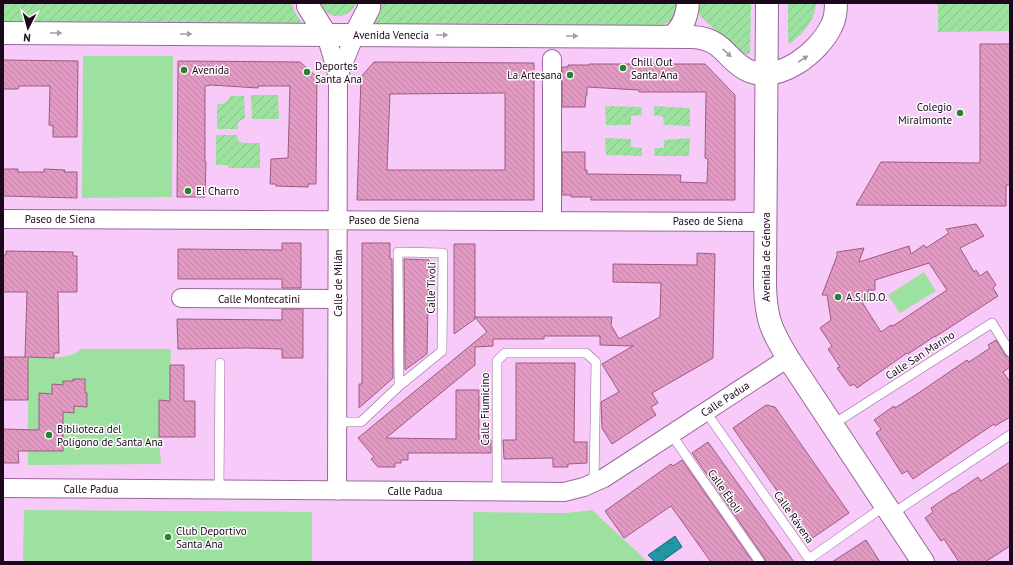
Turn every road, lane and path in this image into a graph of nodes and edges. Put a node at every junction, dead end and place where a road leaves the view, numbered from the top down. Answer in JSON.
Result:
{"nodes":[{"id":1,"x":308,"y":3,"type":"edge"},
{"id":2,"x":369,"y":3,"type":"edge"},
{"id":3,"x":688,"y":3,"type":"edge"},
{"id":4,"x":767,"y":3,"type":"edge"},
{"id":5,"x":836,"y":3,"type":"edge"},
{"id":6,"x":3,"y":33,"type":"edge"},
{"id":7,"x":326,"y":35,"type":"junction"},
{"id":8,"x":355,"y":35,"type":"junction"},
{"id":9,"x":671,"y":36,"type":"junction"},
{"id":10,"x":552,"y":59,"type":"dead end"},
{"id":11,"x":767,"y":74,"type":"junction"},
{"id":12,"x":338,"y":76,"type":"junction"},
{"id":13,"x":3,"y":219,"type":"edge"},
{"id":14,"x":338,"y":220,"type":"junction"},
{"id":15,"x":552,"y":221,"type":"junction"},
{"id":16,"x":766,"y":222,"type":"junction"},
{"id":17,"x":181,"y":298,"type":"dead end"},
{"id":18,"x":338,"y":299,"type":"junction"},
{"id":19,"x":1010,"y":352,"type":"edge"},
{"id":20,"x":788,"y":358,"type":"junction"},
{"id":21,"x":220,"y":363,"type":"dead end"},
{"id":22,"x":399,"y":386,"type":"junction"},
{"id":23,"x":706,"y":412,"type":"junction"},
{"id":24,"x":337,"y":422,"type":"junction"},
{"id":25,"x":832,"y":425,"type":"junction"},
{"id":26,"x":671,"y":434,"type":"junction"},
{"id":27,"x":1010,"y":435,"type":"edge"},
{"id":28,"x":594,"y":483,"type":"junction"},
{"id":29,"x":3,"y":488,"type":"edge"},
{"id":30,"x":219,"y":490,"type":"junction"},
{"id":31,"x":337,"y":491,"type":"junction"},
{"id":32,"x":497,"y":492,"type":"junction"},
{"id":33,"x":889,"y":510,"type":"junction"},
{"id":34,"x":760,"y":562,"type":"edge"},
{"id":35,"x":923,"y":562,"type":"edge"}],
"edges":[{"from":1,"to":7,"type":"street"},
{"from":2,"to":8,"type":"street"},
{"from":3,"to":9,"type":"street"},
{"from":4,"to":11,"type":"street","name":"Avenida de Génova"},
{"from":11,"to":5,"type":"street","one_way":true},
{"from":6,"to":7,"type":"street","name":"Avenida Venecia","one_way":true},
{"from":7,"to":8,"type":"street","name":"Avenida Venecia"},
{"from":7,"to":12,"type":"street","name":"Calle de Milán"},
{"from":8,"to":9,"type":"street","name":"Avenida Venecia","one_way":true},
{"from":8,"to":12,"type":"street","name":"Calle de Milán"},
{"from":9,"to":11,"type":"street","name":"Avenida Venecia","one_way":true},
{"from":10,"to":15,"type":"street"},
{"from":11,"to":16,"type":"street","name":"Avenida de Génova"},
{"from":12,"to":14,"type":"street","name":"Calle de Milán"},
{"from":13,"to":14,"type":"street","name":"Paseo de Siena"},
{"from":14,"to":15,"type":"street","name":"Paseo de Siena"},
{"from":14,"to":18,"type":"street","name":"Calle de Milán"},
{"from":15,"to":16,"type":"street","name":"Paseo de Siena"},
{"from":16,"to":20,"type":"street","name":"Avenida de Génova"},
{"from":17,"to":18,"type":"street","name":"Calle Montecatini"},
{"from":18,"to":24,"type":"street","name":"Calle de Milán"},
{"from":19,"to":25,"type":"lane","name":"Calle San Marino"},
{"from":20,"to":23,"type":"street","name":"Calle Padua"},
{"from":20,"to":25,"type":"street","name":"Avenida de Génova"},
{"from":21,"to":30,"type":"lane"},
{"from":22,"to":22,"type":"lane","name":"Calle Tívoli"},
{"from":22,"to":24,"type":"lane","name":"Calle Tívoli"},
{"from":23,"to":26,"type":"street","name":"Calle Padua"},
{"from":23,"to":33,"type":"lane","name":"Calle Rávena"},
{"from":24,"to":31,"type":"street","name":"Calle de Milán"},
{"from":25,"to":33,"type":"street","name":"Avenida de Génova"},
{"from":26,"to":28,"type":"street","name":"Calle Padua"},
{"from":26,"to":34,"type":"lane","name":"Calle Éboli"},
{"from":27,"to":33,"type":"lane"},
{"from":28,"to":32,"type":"street","name":"Calle Padua"},
{"from":28,"to":32,"type":"lane","name":"Calle Fiumicino"},
{"from":29,"to":30,"type":"street","name":"Calle Padua"},
{"from":30,"to":31,"type":"street","name":"Calle Padua"},
{"from":31,"to":32,"type":"street","name":"Calle Padua"},
{"from":33,"to":35,"type":"street","name":"Avenida de Génova"}]}
